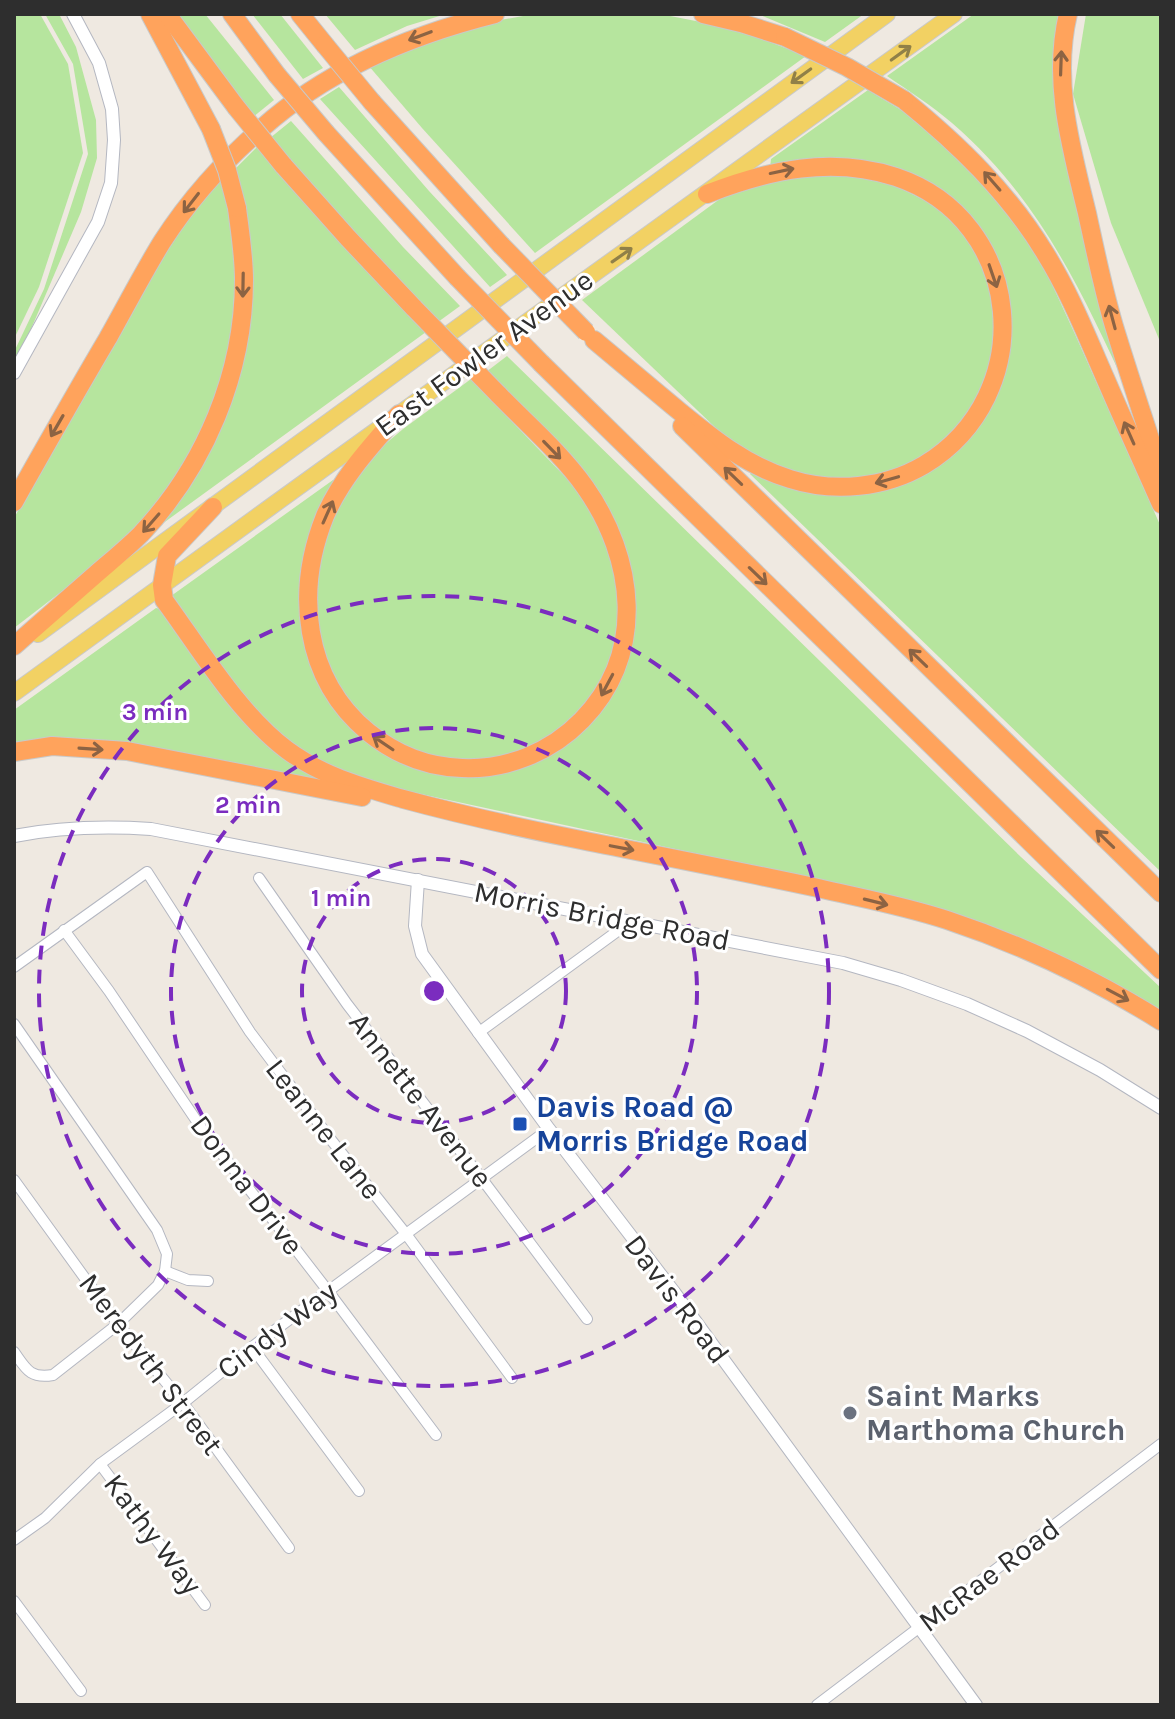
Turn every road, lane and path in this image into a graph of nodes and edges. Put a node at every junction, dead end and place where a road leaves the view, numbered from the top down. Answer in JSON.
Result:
{"nodes":[{"id":1,"x":73,"y":14,"type":"edge"},
{"id":2,"x":150,"y":14,"type":"edge"},
{"id":3,"x":167,"y":14,"type":"edge"},
{"id":4,"x":232,"y":14,"type":"edge"},
{"id":5,"x":300,"y":14,"type":"edge"},
{"id":6,"x":495,"y":14,"type":"edge"},
{"id":7,"x":703,"y":14,"type":"edge"},
{"id":8,"x":887,"y":14,"type":"edge"},
{"id":9,"x":954,"y":14,"type":"edge"},
{"id":10,"x":1068,"y":14,"type":"edge"},
{"id":11,"x":707,"y":194,"type":"junction"},
{"id":12,"x":590,"y":336,"type":"junction"},
{"id":13,"x":14,"y":373,"type":"edge"},
{"id":14,"x":399,"y":414,"type":"junction"},
{"id":15,"x":1161,"y":472,"type":"edge"},
{"id":16,"x":14,"y":502,"type":"edge"},
{"id":17,"x":1161,"y":504,"type":"edge"},
{"id":18,"x":213,"y":507,"type":"junction"},
{"id":19,"x":162,"y":585,"type":"junction"},
{"id":20,"x":14,"y":649,"type":"edge"},
{"id":21,"x":14,"y":693,"type":"edge"},
{"id":22,"x":14,"y":752,"type":"edge"},
{"id":23,"x":437,"y":808,"type":"junction"},
{"id":24,"x":14,"y":836,"type":"edge"},
{"id":25,"x":259,"y":878,"type":"dead end"},
{"id":26,"x":418,"y":880,"type":"junction"},
{"id":27,"x":1161,"y":893,"type":"edge"},
{"id":28,"x":630,"y":922,"type":"junction"},
{"id":29,"x":64,"y":930,"type":"junction"},
{"id":30,"x":14,"y":967,"type":"edge"},
{"id":31,"x":1161,"y":970,"type":"edge"},
{"id":32,"x":1161,"y":1021,"type":"edge"},
{"id":33,"x":14,"y":1024,"type":"edge"},
{"id":34,"x":478,"y":1033,"type":"junction"},
{"id":35,"x":1161,"y":1108,"type":"edge"},
{"id":36,"x":549,"y":1129,"type":"junction"},
{"id":37,"x":482,"y":1179,"type":"junction"},
{"id":38,"x":14,"y":1180,"type":"edge"},
{"id":39,"x":406,"y":1234,"type":"junction"},
{"id":40,"x":165,"y":1271,"type":"junction"},
{"id":41,"x":208,"y":1281,"type":"dead end"},
{"id":42,"x":328,"y":1291,"type":"junction"},
{"id":43,"x":587,"y":1319,"type":"dead end"},
{"id":44,"x":118,"y":1324,"type":"junction"},
{"id":45,"x":252,"y":1347,"type":"junction"},
{"id":46,"x":14,"y":1352,"type":"edge"},
{"id":47,"x":512,"y":1378,"type":"dead end"},
{"id":48,"x":183,"y":1403,"type":"junction"},
{"id":49,"x":436,"y":1435,"type":"dead end"},
{"id":50,"x":1161,"y":1444,"type":"edge"},
{"id":51,"x":100,"y":1464,"type":"junction"},
{"id":52,"x":359,"y":1491,"type":"dead end"},
{"id":53,"x":14,"y":1540,"type":"edge"},
{"id":54,"x":289,"y":1548,"type":"dead end"},
{"id":55,"x":14,"y":1601,"type":"edge"},
{"id":56,"x":205,"y":1605,"type":"dead end"},
{"id":57,"x":919,"y":1628,"type":"junction"},
{"id":58,"x":81,"y":1691,"type":"dead end"},
{"id":59,"x":817,"y":1705,"type":"edge"},
{"id":60,"x":976,"y":1705,"type":"edge"}],
"edges":[{"from":1,"to":13,"type":"street"},
{"from":2,"to":20,"type":"highway","one_way":true,"bridge":true},
{"from":3,"to":14,"type":"highway","one_way":true,"bridge":true},
{"from":4,"to":31,"type":"highway","one_way":true,"bridge":true},
{"from":5,"to":12,"type":"highway","bridge":true},
{"from":6,"to":16,"type":"highway","one_way":true},
{"from":17,"to":7,"type":"highway","one_way":true,"bridge":true},
{"from":8,"to":18,"type":"main road","name":"East Fowler Avenue","one_way":true},
{"from":11,"to":9,"type":"main road","name":"East Fowler Avenue","one_way":true},
{"from":15,"to":10,"type":"highway","one_way":true},
{"from":11,"to":12,"type":"highway","one_way":true},
{"from":14,"to":11,"type":"main road","name":"East Fowler Avenue","one_way":true},
{"from":27,"to":12,"type":"highway","one_way":true},
{"from":14,"to":19,"type":"main road","name":"East Fowler Avenue"},
{"from":18,"to":19,"type":"highway"},
{"from":18,"to":20,"type":"main road","name":"East Fowler Avenue"},
{"from":19,"to":21,"type":"main road","name":"East Fowler Avenue"},
{"from":19,"to":23,"type":"highway"},
{"from":22,"to":23,"type":"highway","one_way":true},
{"from":23,"to":32,"type":"highway","one_way":true},
{"from":24,"to":26,"type":"street","name":"Morris Bridge Road"},
{"from":25,"to":37,"type":"street","name":"Annette Avenue"},
{"from":26,"to":28,"type":"street","name":"Morris Bridge Road"},
{"from":26,"to":34,"type":"street","name":"Davis Road"},
{"from":28,"to":34,"type":"street"},
{"from":28,"to":35,"type":"street","name":"Morris Bridge Road"},
{"from":29,"to":30,"type":"street"},
{"from":29,"to":39,"type":"street","name":"Leanne Lane"},
{"from":29,"to":42,"type":"street","name":"Donna Drive"},
{"from":33,"to":40,"type":"street"},
{"from":34,"to":36,"type":"street","name":"Davis Road"},
{"from":36,"to":37,"type":"street","name":"Cindy Way"},
{"from":36,"to":57,"type":"street","name":"Davis Road"},
{"from":37,"to":39,"type":"street","name":"Cindy Way"},
{"from":37,"to":43,"type":"street","name":"Annette Avenue"},
{"from":38,"to":44,"type":"street","name":"Meredyth Street"},
{"from":39,"to":42,"type":"street","name":"Cindy Way"},
{"from":39,"to":47,"type":"street","name":"Leanne Lane"},
{"from":40,"to":41,"type":"street"},
{"from":40,"to":44,"type":"street"},
{"from":42,"to":45,"type":"street","name":"Cindy Way"},
{"from":42,"to":49,"type":"street","name":"Donna Drive"},
{"from":44,"to":46,"type":"street"},
{"from":44,"to":48,"type":"street","name":"Meredyth Street"},
{"from":45,"to":48,"type":"street","name":"Cindy Way"},
{"from":45,"to":52,"type":"street"},
{"from":48,"to":51,"type":"street","name":"Cindy Way"},
{"from":48,"to":54,"type":"street","name":"Meredyth Street"},
{"from":50,"to":57,"type":"street","name":"McRae Road"},
{"from":51,"to":53,"type":"street","name":"Cindy Way"},
{"from":51,"to":56,"type":"street","name":"Kathy Way"},
{"from":55,"to":58,"type":"street"},
{"from":57,"to":59,"type":"street","name":"McRae Road"},
{"from":57,"to":60,"type":"street","name":"Davis Road"}]}
